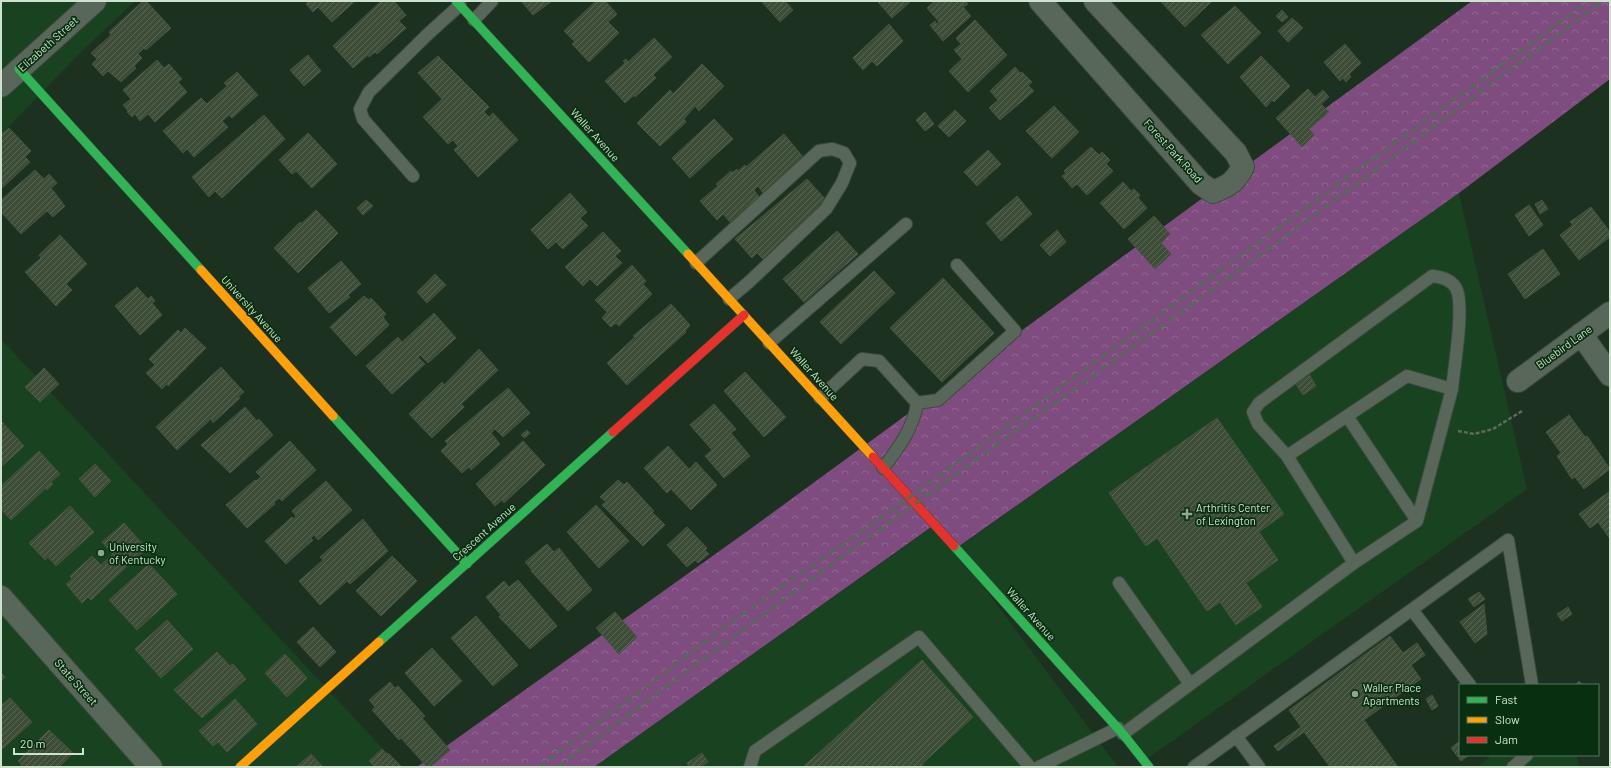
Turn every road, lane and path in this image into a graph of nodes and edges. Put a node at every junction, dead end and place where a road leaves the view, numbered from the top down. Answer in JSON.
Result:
{"nodes":[{"id":1,"x":95,"y":1,"type":"edge"},
{"id":2,"x":492,"y":1,"type":"edge"},
{"id":3,"x":1040,"y":1,"type":"edge"},
{"id":4,"x":1095,"y":1,"type":"edge"},
{"id":5,"x":458,"y":3,"type":"edge"},
{"id":6,"x":474,"y":20,"type":"junction"},
{"id":7,"x":19,"y":70,"type":"junction"},
{"id":8,"x":1,"y":86,"type":"edge"},
{"id":9,"x":413,"y":176,"type":"dead end"},
{"id":10,"x":906,"y":224,"type":"dead end"},
{"id":11,"x":696,"y":263,"type":"junction"},
{"id":12,"x":957,"y":265,"type":"dead end"},
{"id":13,"x":729,"y":299,"type":"junction"},
{"id":14,"x":1610,"y":313,"type":"edge"},
{"id":15,"x":744,"y":314,"type":"junction"},
{"id":16,"x":1581,"y":334,"type":"junction"},
{"id":17,"x":769,"y":343,"type":"junction"},
{"id":18,"x":1610,"y":375,"type":"edge"},
{"id":19,"x":1518,"y":381,"type":"dead end"},
{"id":20,"x":1452,"y":389,"type":"junction"},
{"id":21,"x":820,"y":398,"type":"junction"},
{"id":22,"x":917,"y":402,"type":"junction"},
{"id":23,"x":1522,"y":411,"type":"dead end"},
{"id":24,"x":1347,"y":416,"type":"junction"},
{"id":25,"x":1474,"y":434,"type":"dead end"},
{"id":26,"x":1288,"y":456,"type":"junction"},
{"id":27,"x":883,"y":468,"type":"junction"},
{"id":28,"x":1417,"y":521,"type":"junction"},
{"id":29,"x":1354,"y":563,"type":"junction"},
{"id":30,"x":467,"y":564,"type":"junction"},
{"id":31,"x":1119,"y":583,"type":"dead end"},
{"id":32,"x":1,"y":597,"type":"edge"},
{"id":33,"x":1412,"y":610,"type":"junction"},
{"id":34,"x":1190,"y":684,"type":"junction"},
{"id":35,"x":1469,"y":684,"type":"edge"},
{"id":36,"x":1532,"y":684,"type":"edge"},
{"id":37,"x":1120,"y":731,"type":"junction"},
{"id":38,"x":1236,"y":736,"type":"junction"},
{"id":39,"x":1527,"y":756,"type":"edge"},
{"id":40,"x":151,"y":767,"type":"edge"},
{"id":41,"x":240,"y":767,"type":"edge"},
{"id":42,"x":750,"y":767,"type":"edge"},
{"id":43,"x":1030,"y":767,"type":"edge"},
{"id":44,"x":1039,"y":767,"type":"edge"},
{"id":45,"x":1149,"y":767,"type":"edge"},
{"id":46,"x":1194,"y":767,"type":"edge"},
{"id":47,"x":1259,"y":767,"type":"edge"},
{"id":48,"x":1513,"y":767,"type":"edge"}],
"edges":[{"from":1,"to":7,"type":"street","name":"Elizabeth Street"},
{"from":2,"to":6,"type":"lane"},
{"from":3,"to":4,"type":"street","name":"Forest Park Road"},
{"from":5,"to":6,"type":"street","name":"Waller Avenue"},
{"from":5,"to":9,"type":"lane"},
{"from":6,"to":11,"type":"street","name":"Waller Avenue"},
{"from":7,"to":8,"type":"street","name":"Elizabeth Street"},
{"from":7,"to":30,"type":"street","name":"University Avenue"},
{"from":10,"to":17,"type":"lane"},
{"from":11,"to":13,"type":"street","name":"Waller Avenue"},
{"from":11,"to":13,"type":"lane"},
{"from":12,"to":22,"type":"lane"},
{"from":13,"to":15,"type":"street","name":"Waller Avenue"},
{"from":14,"to":16,"type":"street","name":"Bluebird Lane"},
{"from":15,"to":17,"type":"street","name":"Waller Avenue"},
{"from":15,"to":30,"type":"street","name":"Crescent Avenue"},
{"from":16,"to":18,"type":"street"},
{"from":16,"to":19,"type":"street","name":"Bluebird Lane"},
{"from":17,"to":21,"type":"street","name":"Waller Avenue"},
{"from":20,"to":24,"type":"lane"},
{"from":20,"to":26,"type":"lane"},
{"from":20,"to":28,"type":"lane"},
{"from":21,"to":22,"type":"lane"},
{"from":21,"to":27,"type":"street","name":"Waller Avenue"},
{"from":22,"to":27,"type":"lane"},
{"from":23,"to":25,"type":"path"},
{"from":24,"to":26,"type":"lane"},
{"from":24,"to":28,"type":"lane"},
{"from":26,"to":29,"type":"lane"},
{"from":27,"to":37,"type":"street","name":"Waller Avenue"},
{"from":28,"to":29,"type":"lane"},
{"from":29,"to":34,"type":"lane"},
{"from":30,"to":41,"type":"street","name":"Crescent Avenue"},
{"from":31,"to":34,"type":"lane"},
{"from":32,"to":40,"type":"street","name":"State Street"},
{"from":33,"to":35,"type":"lane"},
{"from":33,"to":36,"type":"lane"},
{"from":33,"to":38,"type":"lane"},
{"from":34,"to":37,"type":"lane"},
{"from":37,"to":44,"type":"lane"},
{"from":37,"to":45,"type":"street","name":"Waller Avenue"},
{"from":38,"to":46,"type":"lane"},
{"from":38,"to":47,"type":"lane"},
{"from":39,"to":48,"type":"lane"},
{"from":42,"to":43,"type":"lane"}]}
